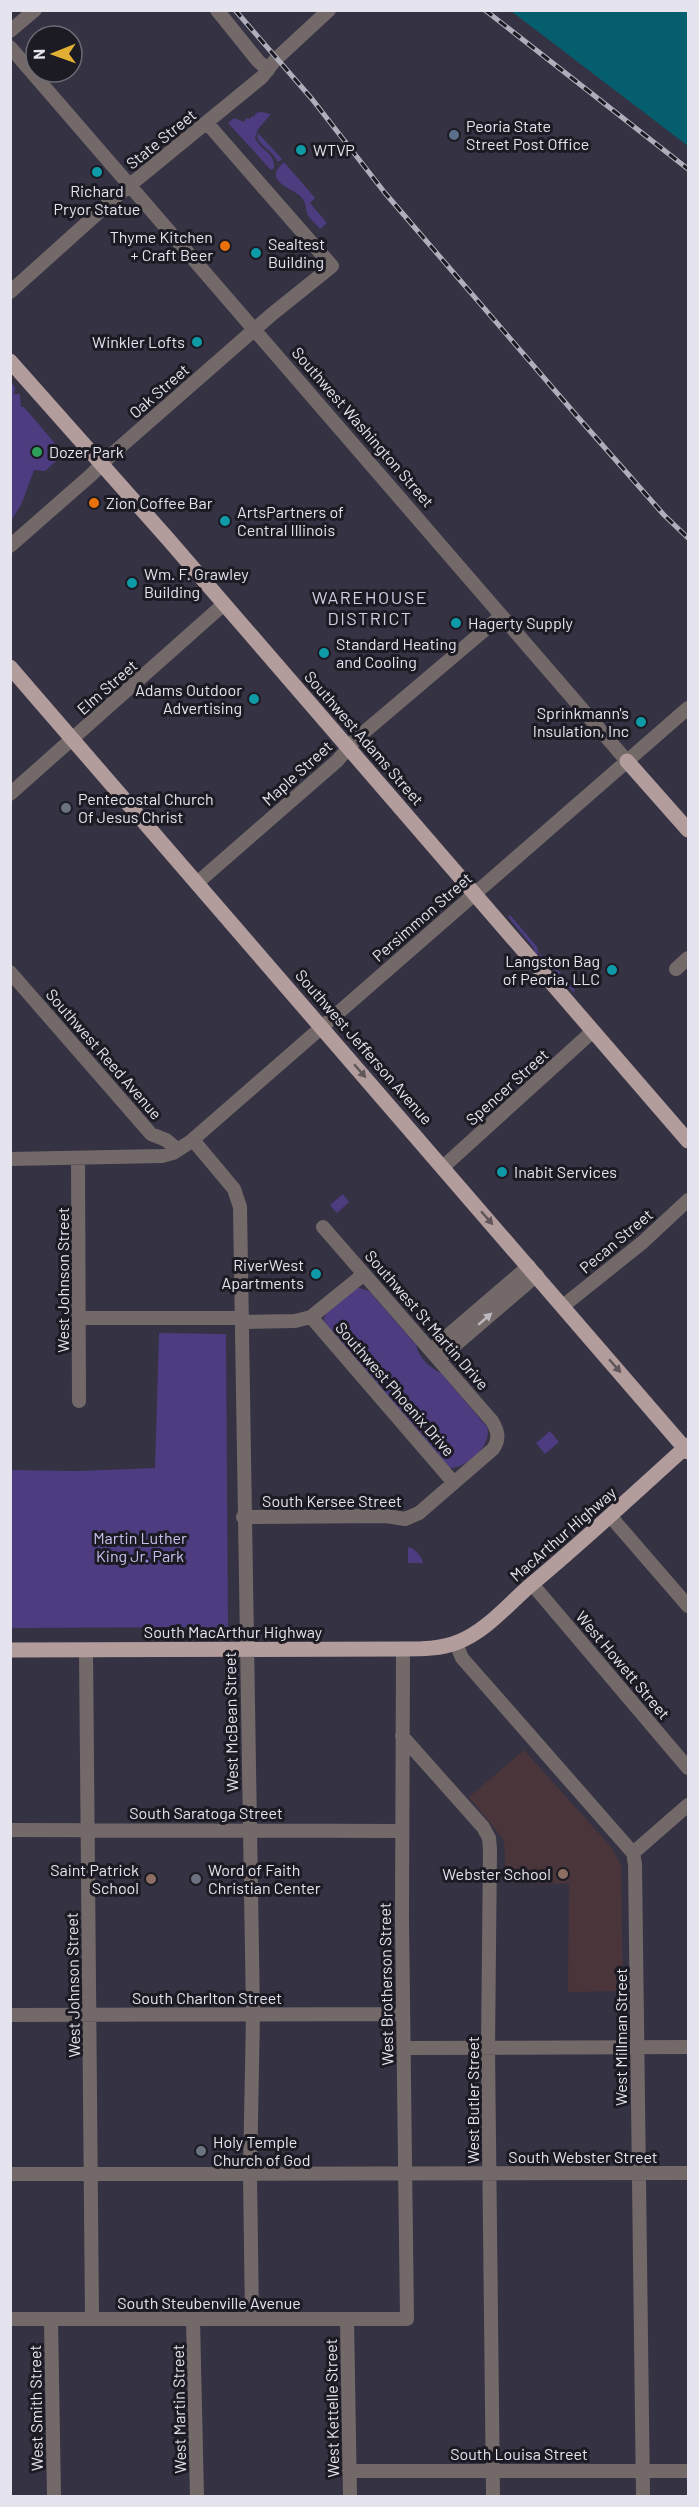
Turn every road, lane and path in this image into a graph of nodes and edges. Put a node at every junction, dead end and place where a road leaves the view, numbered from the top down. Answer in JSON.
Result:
{"nodes":[{"id":1,"x":35,"y":10,"type":"edge"},
{"id":2,"x":217,"y":10,"type":"edge"},
{"id":3,"x":329,"y":10,"type":"edge"},
{"id":4,"x":10,"y":31,"type":"edge"},
{"id":5,"x":10,"y":47,"type":"edge"},
{"id":6,"x":268,"y":70,"type":"junction"},
{"id":7,"x":207,"y":123,"type":"junction"},
{"id":8,"x":130,"y":185,"type":"junction"},
{"id":9,"x":10,"y":292,"type":"edge"},
{"id":10,"x":255,"y":330,"type":"junction"},
{"id":11,"x":10,"y":361,"type":"edge"},
{"id":12,"x":102,"y":464,"type":"junction"},
{"id":13,"x":10,"y":546,"type":"edge"},
{"id":14,"x":224,"y":604,"type":"junction"},
{"id":15,"x":501,"y":616,"type":"junction"},
{"id":16,"x":10,"y":668,"type":"edge"},
{"id":17,"x":688,"y":708,"type":"edge"},
{"id":18,"x":72,"y":740,"type":"junction"},
{"id":19,"x":349,"y":749,"type":"junction"},
{"id":20,"x":627,"y":761,"type":"junction"},
{"id":21,"x":10,"y":794,"type":"edge"},
{"id":22,"x":688,"y":830,"type":"edge"},
{"id":23,"x":197,"y":883,"type":"junction"},
{"id":24,"x":474,"y":894,"type":"junction"},
{"id":25,"x":688,"y":958,"type":"edge"},
{"id":26,"x":676,"y":969,"type":"dead end"},
{"id":27,"x":10,"y":972,"type":"edge"},
{"id":28,"x":322,"y":1026,"type":"junction"},
{"id":29,"x":593,"y":1031,"type":"junction"},
{"id":30,"x":193,"y":1140,"type":"junction"},
{"id":31,"x":688,"y":1141,"type":"edge"},
{"id":32,"x":177,"y":1150,"type":"junction"},
{"id":33,"x":78,"y":1158,"type":"junction"},
{"id":34,"x":10,"y":1159,"type":"edge"},
{"id":35,"x":442,"y":1167,"type":"junction"},
{"id":36,"x":688,"y":1200,"type":"edge"},
{"id":37,"x":323,"y":1227,"type":"dead end"},
{"id":38,"x":533,"y":1270,"type":"junction"},
{"id":39,"x":364,"y":1274,"type":"junction"},
{"id":40,"x":563,"y":1306,"type":"junction"},
{"id":41,"x":311,"y":1317,"type":"junction"},
{"id":42,"x":80,"y":1318,"type":"junction"},
{"id":43,"x":241,"y":1320,"type":"junction"},
{"id":44,"x":435,"y":1354,"type":"junction"},
{"id":45,"x":79,"y":1401,"type":"dead end"},
{"id":46,"x":498,"y":1440,"type":"joint"},
{"id":47,"x":687,"y":1448,"type":"edge"},
{"id":48,"x":454,"y":1483,"type":"junction"},
{"id":49,"x":243,"y":1517,"type":"junction"},
{"id":50,"x":611,"y":1517,"type":"junction"},
{"id":51,"x":532,"y":1584,"type":"junction"},
{"id":52,"x":688,"y":1606,"type":"edge"},
{"id":53,"x":456,"y":1643,"type":"junction"},
{"id":54,"x":246,"y":1649,"type":"junction"},
{"id":55,"x":403,"y":1649,"type":"junction"},
{"id":56,"x":10,"y":1650,"type":"edge"},
{"id":57,"x":86,"y":1650,"type":"junction"},
{"id":58,"x":402,"y":1736,"type":"junction"},
{"id":59,"x":688,"y":1768,"type":"edge"},
{"id":60,"x":688,"y":1805,"type":"edge"},
{"id":61,"x":249,"y":1829,"type":"junction"},
{"id":62,"x":10,"y":1830,"type":"edge"},
{"id":63,"x":87,"y":1830,"type":"junction"},
{"id":64,"x":402,"y":1831,"type":"junction"},
{"id":65,"x":633,"y":1853,"type":"junction"},
{"id":66,"x":89,"y":2014,"type":"junction"},
{"id":67,"x":253,"y":2014,"type":"junction"},
{"id":68,"x":403,"y":2014,"type":"junction"},
{"id":69,"x":10,"y":2015,"type":"edge"},
{"id":70,"x":688,"y":2047,"type":"edge"},
{"id":71,"x":404,"y":2048,"type":"junction"},
{"id":72,"x":638,"y":2048,"type":"junction"},
{"id":73,"x":488,"y":2049,"type":"junction"},
{"id":74,"x":639,"y":2173,"type":"junction"},
{"id":75,"x":688,"y":2173,"type":"edge"},
{"id":76,"x":10,"y":2174,"type":"edge"},
{"id":77,"x":250,"y":2174,"type":"junction"},
{"id":78,"x":405,"y":2174,"type":"junction"},
{"id":79,"x":490,"y":2174,"type":"junction"},
{"id":80,"x":91,"y":2175,"type":"junction"},
{"id":81,"x":10,"y":2319,"type":"edge"},
{"id":82,"x":92,"y":2319,"type":"junction"},
{"id":83,"x":252,"y":2319,"type":"junction"},
{"id":84,"x":347,"y":2319,"type":"junction"},
{"id":85,"x":407,"y":2319,"type":"joint"},
{"id":86,"x":51,"y":2320,"type":"junction"},
{"id":87,"x":193,"y":2320,"type":"junction"},
{"id":88,"x":688,"y":2470,"type":"edge"},
{"id":89,"x":349,"y":2471,"type":"junction"},
{"id":90,"x":492,"y":2471,"type":"junction"},
{"id":91,"x":642,"y":2471,"type":"junction"},
{"id":92,"x":54,"y":2496,"type":"edge"},
{"id":93,"x":198,"y":2496,"type":"edge"},
{"id":94,"x":350,"y":2496,"type":"edge"},
{"id":95,"x":493,"y":2496,"type":"edge"},
{"id":96,"x":643,"y":2496,"type":"edge"}],
"edges":[{"from":1,"to":4,"type":"street"},
{"from":2,"to":6,"type":"street"},
{"from":3,"to":6,"type":"street","name":"State Street"},
{"from":5,"to":8,"type":"street","name":"Southwest Washington Street"},
{"from":6,"to":7,"type":"street","name":"State Street"},
{"from":7,"to":8,"type":"street","name":"State Street"},
{"from":7,"to":10,"type":"street","name":"Oak Street"},
{"from":8,"to":9,"type":"street","name":"State Street"},
{"from":8,"to":10,"type":"street","name":"Southwest Washington Street"},
{"from":10,"to":12,"type":"street","name":"Oak Street"},
{"from":10,"to":15,"type":"street","name":"Southwest Washington Street"},
{"from":11,"to":12,"type":"main road","name":"Southwest Adams Street"},
{"from":12,"to":13,"type":"street","name":"Oak Street"},
{"from":12,"to":14,"type":"main road","name":"Southwest Adams Street"},
{"from":14,"to":18,"type":"street","name":"Elm Street"},
{"from":14,"to":19,"type":"main road","name":"Southwest Adams Street"},
{"from":15,"to":19,"type":"street","name":"Maple Street"},
{"from":15,"to":20,"type":"street","name":"Southwest Washington Street"},
{"from":16,"to":18,"type":"main road","name":"Southwest Jefferson Avenue"},
{"from":17,"to":20,"type":"street","name":"Persimmon Street"},
{"from":18,"to":21,"type":"street","name":"Elm Street"},
{"from":18,"to":23,"type":"main road","name":"Southwest Jefferson Avenue"},
{"from":19,"to":23,"type":"street","name":"Maple Street"},
{"from":19,"to":24,"type":"main road","name":"Southwest Adams Street"},
{"from":20,"to":22,"type":"main road","name":"Southwest Washington Street"},
{"from":20,"to":24,"type":"street","name":"Persimmon Street"},
{"from":23,"to":28,"type":"main road","name":"Southwest Jefferson Avenue"},
{"from":24,"to":28,"type":"street","name":"Persimmon Street"},
{"from":24,"to":29,"type":"main road","name":"Southwest Adams Street"},
{"from":25,"to":26,"type":"street"},
{"from":27,"to":32,"type":"street","name":"Southwest Reed Avenue"},
{"from":28,"to":30,"type":"street","name":"Persimmon Street"},
{"from":28,"to":35,"type":"main road","name":"Southwest Jefferson Avenue","one_way":true},
{"from":29,"to":31,"type":"main road","name":"Southwest Adams Street"},
{"from":29,"to":35,"type":"street","name":"Spencer Street"},
{"from":30,"to":32,"type":"street","name":"Persimmon Street"},
{"from":30,"to":43,"type":"street","name":"West McBean Street"},
{"from":32,"to":33,"type":"street","name":"Persimmon Street"},
{"from":33,"to":34,"type":"street","name":"Persimmon Street"},
{"from":33,"to":42,"type":"street","name":"West Johnson Street"},
{"from":35,"to":38,"type":"main road","name":"Southwest Jefferson Avenue","one_way":true},
{"from":36,"to":40,"type":"street","name":"Pecan Street"},
{"from":37,"to":39,"type":"street","name":"Southwest St Martin Drive"},
{"from":38,"to":40,"type":"main road","name":"Southwest Jefferson Avenue"},
{"from":38,"to":44,"type":"street"},
{"from":39,"to":41,"type":"street"},
{"from":39,"to":44,"type":"street","name":"Southwest St Martin Drive"},
{"from":40,"to":47,"type":"main road","name":"Southwest Jefferson Avenue","one_way":true},
{"from":41,"to":43,"type":"street"},
{"from":41,"to":48,"type":"street","name":"Southwest Phoenix Drive"},
{"from":42,"to":43,"type":"street"},
{"from":42,"to":45,"type":"street","name":"West Johnson Street"},
{"from":43,"to":49,"type":"street","name":"West McBean Street"},
{"from":44,"to":46,"type":"street","name":"Southwest St Martin Drive"},
{"from":46,"to":48,"type":"street","name":"South Kersee Street"},
{"from":47,"to":50,"type":"main road","name":"MacArthur Highway"},
{"from":48,"to":49,"type":"street","name":"South Kersee Street"},
{"from":49,"to":54,"type":"street","name":"West McBean Street"},
{"from":50,"to":51,"type":"main road","name":"MacArthur Highway"},
{"from":50,"to":52,"type":"street"},
{"from":51,"to":53,"type":"main road","name":"MacArthur Highway"},
{"from":51,"to":59,"type":"street","name":"West Howett Street"},
{"from":53,"to":55,"type":"main road","name":"South MacArthur Highway"},
{"from":53,"to":65,"type":"street"},
{"from":54,"to":55,"type":"main road","name":"South MacArthur Highway"},
{"from":54,"to":57,"type":"main road","name":"South MacArthur Highway"},
{"from":54,"to":61,"type":"street","name":"West McBean Street"},
{"from":55,"to":58,"type":"street","name":"West Brotherson Street"},
{"from":56,"to":57,"type":"main road","name":"South MacArthur Highway"},
{"from":57,"to":63,"type":"street","name":"West Johnson Street"},
{"from":58,"to":64,"type":"street","name":"West Brotherson Street"},
{"from":58,"to":73,"type":"street","name":"West Butler Street"},
{"from":60,"to":65,"type":"street"},
{"from":61,"to":63,"type":"street","name":"South Saratoga Street"},
{"from":61,"to":64,"type":"street","name":"South Saratoga Street"},
{"from":61,"to":67,"type":"street","name":"West McBean Street"},
{"from":62,"to":63,"type":"street","name":"South Saratoga Street"},
{"from":63,"to":66,"type":"street","name":"West Johnson Street"},
{"from":64,"to":68,"type":"street","name":"West Brotherson Street"},
{"from":65,"to":72,"type":"street","name":"West Millman Street"},
{"from":66,"to":67,"type":"street","name":"South Charlton Street"},
{"from":66,"to":69,"type":"street","name":"South Charlton Street"},
{"from":66,"to":80,"type":"street","name":"West Johnson Street"},
{"from":67,"to":68,"type":"street","name":"South Charlton Street"},
{"from":67,"to":77,"type":"street","name":"West McBean Street"},
{"from":68,"to":71,"type":"street","name":"West Brotherson Street"},
{"from":70,"to":72,"type":"street"},
{"from":71,"to":73,"type":"street"},
{"from":71,"to":78,"type":"street","name":"West Brotherson Street"},
{"from":72,"to":73,"type":"street"},
{"from":72,"to":74,"type":"street","name":"West Millman Street"},
{"from":73,"to":79,"type":"street","name":"West Butler Street"},
{"from":74,"to":75,"type":"street","name":"South Webster Street"},
{"from":74,"to":79,"type":"street","name":"South Webster Street"},
{"from":74,"to":91,"type":"street","name":"West Millman Street"},
{"from":76,"to":80,"type":"street","name":"South Webster Street"},
{"from":77,"to":78,"type":"street","name":"South Webster Street"},
{"from":77,"to":80,"type":"street","name":"South Webster Street"},
{"from":77,"to":83,"type":"street","name":"West McBean Street"},
{"from":78,"to":79,"type":"street","name":"South Webster Street"},
{"from":78,"to":85,"type":"street","name":"West Brotherson Street"},
{"from":79,"to":90,"type":"street","name":"West Butler Street"},
{"from":80,"to":82,"type":"street","name":"West Johnson Street"},
{"from":81,"to":86,"type":"street","name":"South Steubenville Avenue"},
{"from":82,"to":86,"type":"street","name":"South Steubenville Avenue"},
{"from":82,"to":87,"type":"street","name":"South Steubenville Avenue"},
{"from":83,"to":84,"type":"street","name":"South Steubenville Avenue"},
{"from":83,"to":87,"type":"street","name":"South Steubenville Avenue"},
{"from":84,"to":85,"type":"street","name":"South Steubenville Avenue"},
{"from":84,"to":89,"type":"street","name":"West Kettelle Street"},
{"from":86,"to":92,"type":"street","name":"West Smith Street"},
{"from":87,"to":93,"type":"street","name":"West Martin Street"},
{"from":88,"to":91,"type":"street","name":"South Louisa Street"},
{"from":89,"to":90,"type":"street","name":"South Louisa Street"},
{"from":89,"to":94,"type":"street","name":"West Kettelle Street"},
{"from":90,"to":91,"type":"street","name":"South Louisa Street"},
{"from":90,"to":95,"type":"street","name":"West Butler Street"},
{"from":91,"to":96,"type":"street","name":"West Millman Street"}]}
